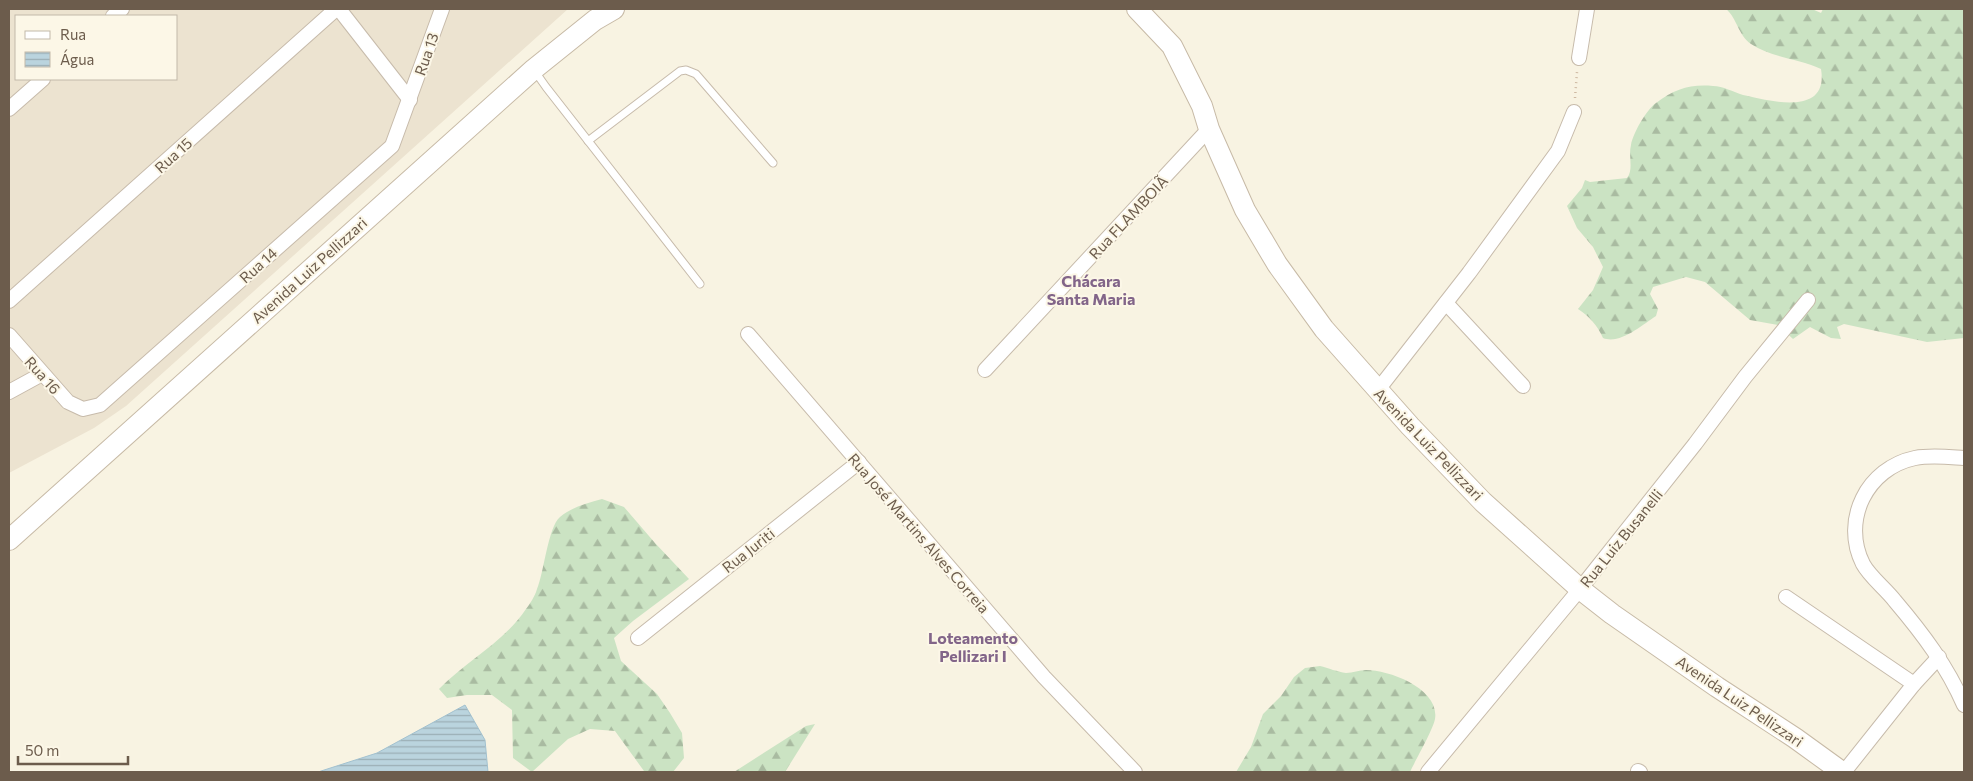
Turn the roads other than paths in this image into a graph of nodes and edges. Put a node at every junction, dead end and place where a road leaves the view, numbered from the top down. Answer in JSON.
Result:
{"nodes":[{"id":1,"x":337,"y":9,"type":"edge"},
{"id":2,"x":442,"y":9,"type":"edge"},
{"id":3,"x":614,"y":9,"type":"edge"},
{"id":4,"x":1137,"y":9,"type":"edge"},
{"id":5,"x":1587,"y":9,"type":"edge"},
{"id":6,"x":1579,"y":58,"type":"road end"},
{"id":7,"x":534,"y":69,"type":"junction"},
{"id":8,"x":42,"y":80,"type":"edge"},
{"id":9,"x":410,"y":100,"type":"junction"},
{"id":10,"x":9,"y":109,"type":"edge"},
{"id":11,"x":1574,"y":112,"type":"road end"},
{"id":12,"x":1209,"y":129,"type":"junction"},
{"id":13,"x":588,"y":141,"type":"junction"},
{"id":14,"x":773,"y":163,"type":"dead end"},
{"id":15,"x":700,"y":284,"type":"dead end"},
{"id":16,"x":1808,"y":300,"type":"dead end"},
{"id":17,"x":9,"y":302,"type":"edge"},
{"id":18,"x":1446,"y":303,"type":"junction"},
{"id":19,"x":748,"y":334,"type":"dead end"},
{"id":20,"x":9,"y":335,"type":"edge"},
{"id":21,"x":985,"y":370,"type":"dead end"},
{"id":22,"x":42,"y":374,"type":"junction"},
{"id":23,"x":1523,"y":386,"type":"dead end"},
{"id":24,"x":1377,"y":391,"type":"junction"},
{"id":25,"x":9,"y":392,"type":"edge"},
{"id":26,"x":82,"y":409,"type":"joint"},
{"id":27,"x":1964,"y":458,"type":"edge"},
{"id":28,"x":859,"y":462,"type":"junction"},
{"id":29,"x":9,"y":540,"type":"edge"},
{"id":30,"x":1580,"y":589,"type":"junction"},
{"id":31,"x":1786,"y":597,"type":"dead end"},
{"id":32,"x":638,"y":638,"type":"dead end"},
{"id":33,"x":1939,"y":657,"type":"junction"},
{"id":34,"x":1914,"y":684,"type":"junction"},
{"id":35,"x":1964,"y":705,"type":"edge"},
{"id":36,"x":1135,"y":772,"type":"edge"},
{"id":37,"x":1428,"y":772,"type":"edge"},
{"id":38,"x":1843,"y":772,"type":"edge"}],
"edges":[{"from":1,"to":9,"type":"street"},
{"from":1,"to":17,"type":"street","name":"Rua 15"},
{"from":2,"to":9,"type":"street","name":"Rua 13"},
{"from":3,"to":7,"type":"main road","name":"Avenida Luiz Pellizzari"},
{"from":4,"to":12,"type":"main road","name":"Avenida Luiz Pellizzari"},
{"from":5,"to":6,"type":"street"},
{"from":7,"to":13,"type":"lane"},
{"from":7,"to":29,"type":"main road","name":"Avenida Luiz Pellizzari"},
{"from":8,"to":10,"type":"street"},
{"from":9,"to":26,"type":"street","name":"Rua 14"},
{"from":11,"to":18,"type":"street"},
{"from":12,"to":21,"type":"street","name":"Rua FLAMBOIÃ"},
{"from":12,"to":24,"type":"main road","name":"Avenida Luiz Pellizzari"},
{"from":13,"to":14,"type":"lane"},
{"from":13,"to":15,"type":"lane"},
{"from":16,"to":30,"type":"street","name":"Rua Luiz Busanelli"},
{"from":18,"to":23,"type":"street"},
{"from":18,"to":24,"type":"street"},
{"from":19,"to":28,"type":"street","name":"Rua José Martins Alves Correia"},
{"from":20,"to":22,"type":"street","name":"Rua 16"},
{"from":22,"to":25,"type":"street"},
{"from":22,"to":26,"type":"street","name":"Rua 16"},
{"from":24,"to":30,"type":"main road","name":"Avenida Luiz Pellizzari"},
{"from":27,"to":33,"type":"street"},
{"from":28,"to":32,"type":"street","name":"Rua Juriti"},
{"from":28,"to":36,"type":"street","name":"Rua José Martins Alves Correia"},
{"from":30,"to":37,"type":"street","name":"Rua Luiz Busanelli"},
{"from":30,"to":38,"type":"main road","name":"Avenida Luiz Pellizzari"},
{"from":31,"to":34,"type":"street"},
{"from":33,"to":34,"type":"street"},
{"from":33,"to":35,"type":"street"},
{"from":34,"to":38,"type":"street"}]}
